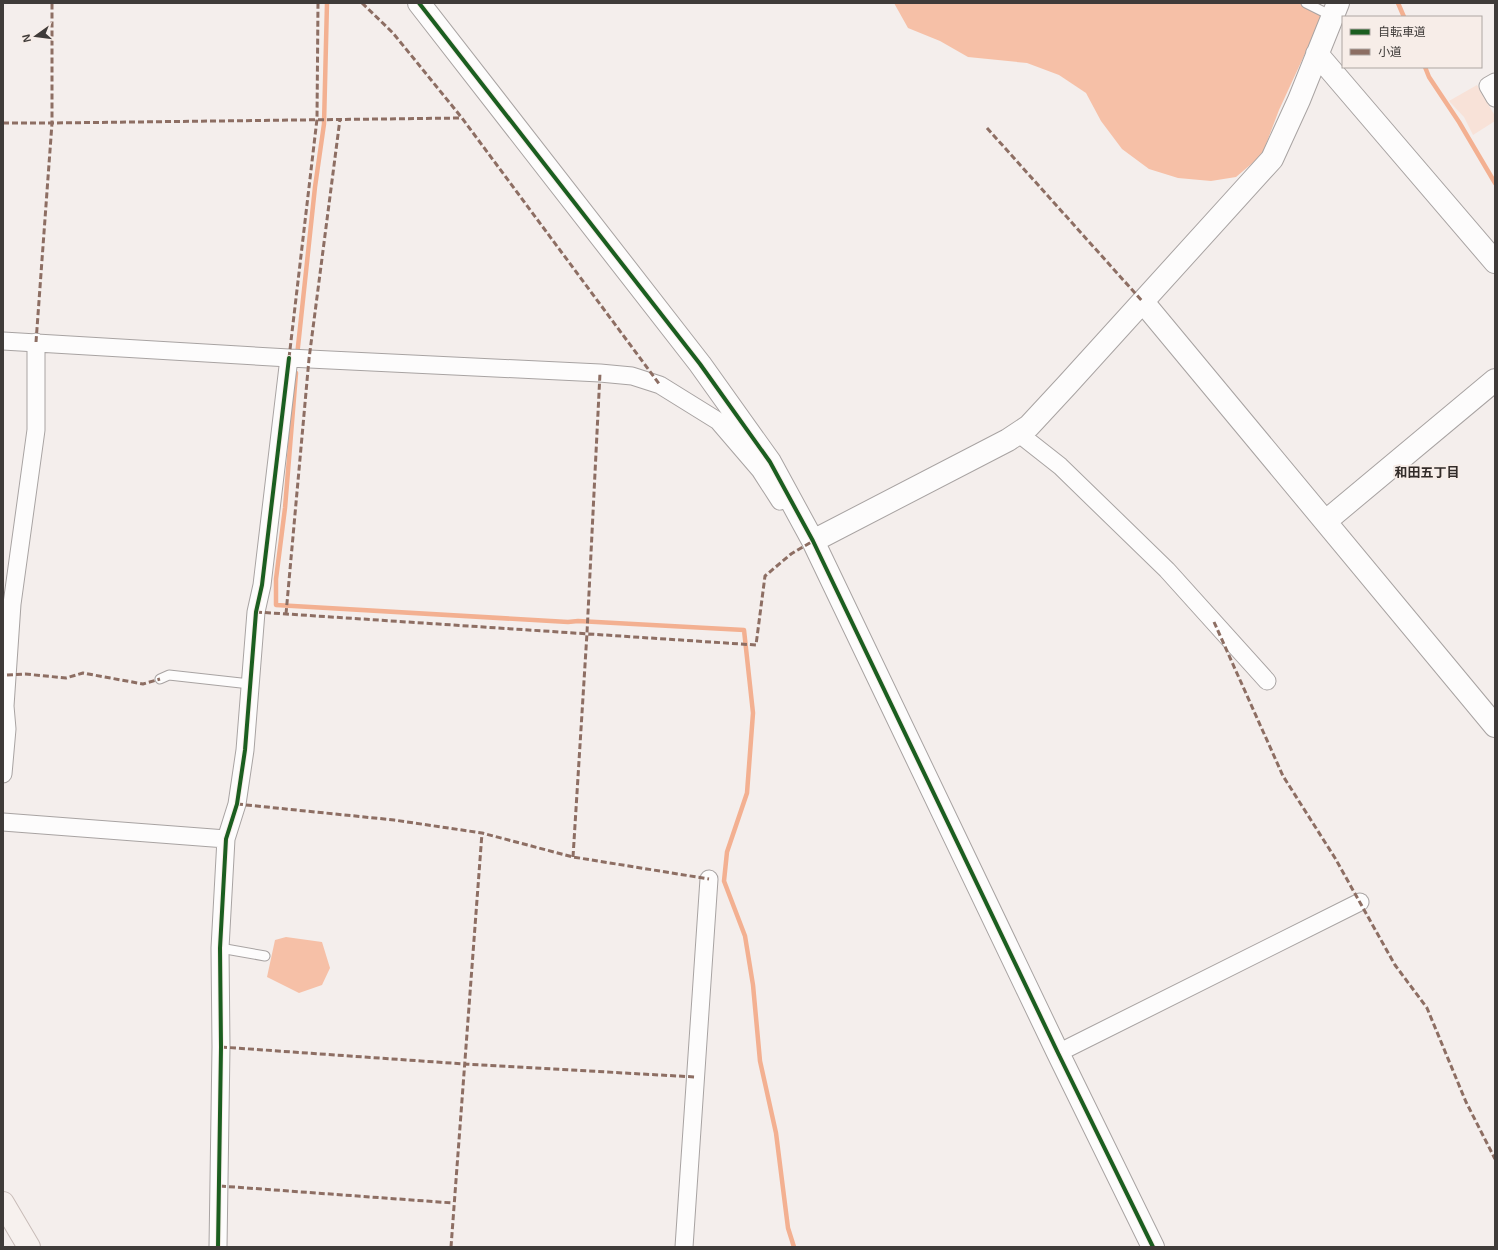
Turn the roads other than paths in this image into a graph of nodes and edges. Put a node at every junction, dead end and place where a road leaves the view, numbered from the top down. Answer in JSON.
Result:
{"nodes":[{"id":1,"x":419,"y":3,"type":"edge"},
{"id":2,"x":1306,"y":3,"type":"edge"},
{"id":3,"x":1335,"y":9,"type":"edge"},
{"id":4,"x":1317,"y":54,"type":"junction"},
{"id":5,"x":1495,"y":82,"type":"edge"},
{"id":6,"x":1495,"y":98,"type":"edge"},
{"id":7,"x":1495,"y":262,"type":"edge"},
{"id":8,"x":1143,"y":302,"type":"junction"},
{"id":9,"x":3,"y":341,"type":"edge"},
{"id":10,"x":36,"y":342,"type":"junction"},
{"id":11,"x":289,"y":358,"type":"junction"},
{"id":12,"x":1495,"y":380,"type":"edge"},
{"id":13,"x":1018,"y":433,"type":"junction"},
{"id":14,"x":789,"y":498,"type":"junction"},
{"id":15,"x":1326,"y":521,"type":"junction"},
{"id":16,"x":812,"y":541,"type":"junction"},
{"id":17,"x":8,"y":603,"type":"edge"},
{"id":18,"x":160,"y":679,"type":"dead end"},
{"id":19,"x":1267,"y":681,"type":"dead end"},
{"id":20,"x":250,"y":684,"type":"junction"},
{"id":21,"x":4,"y":712,"type":"edge"},
{"id":22,"x":1495,"y":726,"type":"edge"},
{"id":23,"x":3,"y":774,"type":"edge"},
{"id":24,"x":3,"y":822,"type":"edge"},
{"id":25,"x":226,"y":839,"type":"junction"},
{"id":26,"x":709,"y":879,"type":"dead end"},
{"id":27,"x":1360,"y":902,"type":"dead end"},
{"id":28,"x":220,"y":948,"type":"junction"},
{"id":29,"x":265,"y":956,"type":"dead end"},
{"id":30,"x":1058,"y":1054,"type":"junction"},
{"id":31,"x":3,"y":1203,"type":"edge"},
{"id":32,"x":28,"y":1247,"type":"edge"},
{"id":33,"x":218,"y":1247,"type":"edge"},
{"id":34,"x":684,"y":1247,"type":"edge"},
{"id":35,"x":1153,"y":1247,"type":"edge"}],
"edges":[{"from":1,"to":14,"type":"street"},
{"from":2,"to":3,"type":"lane"},
{"from":3,"to":4,"type":"street"},
{"from":4,"to":7,"type":"street"},
{"from":4,"to":8,"type":"street"},
{"from":5,"to":6,"type":"street"},
{"from":8,"to":13,"type":"street"},
{"from":8,"to":15,"type":"street"},
{"from":9,"to":10,"type":"street"},
{"from":10,"to":11,"type":"street"},
{"from":10,"to":17,"type":"street"},
{"from":11,"to":14,"type":"street"},
{"from":11,"to":20,"type":"street"},
{"from":12,"to":15,"type":"street"},
{"from":13,"to":16,"type":"street"},
{"from":13,"to":19,"type":"street"},
{"from":14,"to":16,"type":"street"},
{"from":15,"to":22,"type":"street"},
{"from":16,"to":30,"type":"street"},
{"from":17,"to":21,"type":"street"},
{"from":18,"to":20,"type":"lane"},
{"from":20,"to":25,"type":"street"},
{"from":21,"to":23,"type":"street"},
{"from":24,"to":25,"type":"street"},
{"from":25,"to":28,"type":"street"},
{"from":26,"to":34,"type":"street"},
{"from":27,"to":30,"type":"street"},
{"from":28,"to":29,"type":"lane"},
{"from":28,"to":33,"type":"street"},
{"from":30,"to":35,"type":"street"},
{"from":31,"to":32,"type":"main road"}]}
